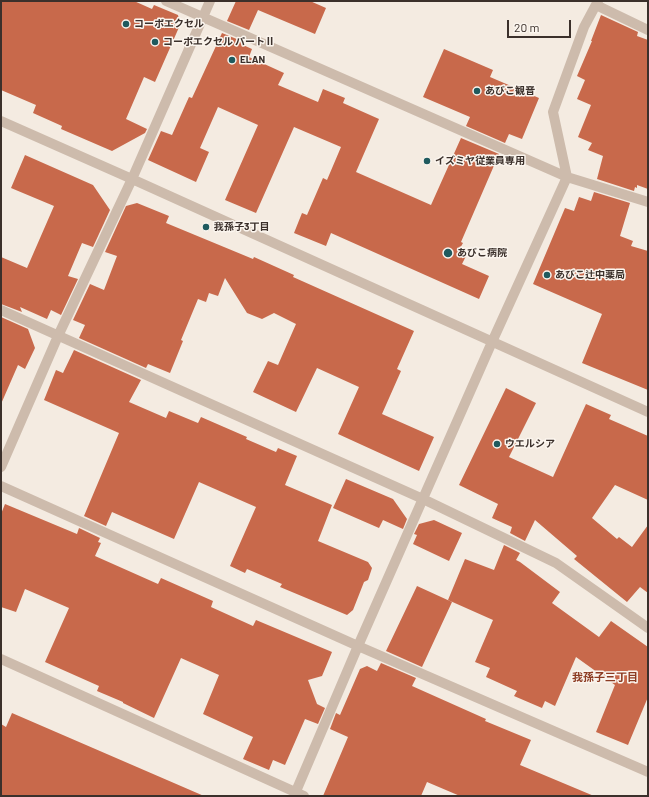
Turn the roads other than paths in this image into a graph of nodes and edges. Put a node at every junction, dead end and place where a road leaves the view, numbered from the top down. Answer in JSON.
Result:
{"nodes":[{"id":1,"x":166,"y":1,"type":"edge"},
{"id":2,"x":210,"y":1,"type":"edge"},
{"id":3,"x":597,"y":3,"type":"edge"},
{"id":4,"x":202,"y":17,"type":"junction"},
{"id":5,"x":648,"y":30,"type":"edge"},
{"id":6,"x":1,"y":121,"type":"edge"},
{"id":7,"x":567,"y":177,"type":"junction"},
{"id":8,"x":132,"y":179,"type":"junction"},
{"id":9,"x":648,"y":202,"type":"edge"},
{"id":10,"x":1,"y":310,"type":"edge"},
{"id":11,"x":58,"y":336,"type":"junction"},
{"id":12,"x":492,"y":342,"type":"junction"},
{"id":13,"x":648,"y":412,"type":"edge"},
{"id":14,"x":1,"y":467,"type":"edge"},
{"id":15,"x":1,"y":486,"type":"edge"},
{"id":16,"x":422,"y":499,"type":"junction"},
{"id":17,"x":648,"y":628,"type":"edge"},
{"id":18,"x":358,"y":646,"type":"junction"},
{"id":19,"x":1,"y":659,"type":"edge"},
{"id":20,"x":648,"y":772,"type":"edge"},
{"id":21,"x":298,"y":795,"type":"edge"}],
"edges":[{"from":1,"to":4,"type":"street"},
{"from":2,"to":4,"type":"street"},
{"from":3,"to":5,"type":"street"},
{"from":3,"to":7,"type":"street"},
{"from":4,"to":7,"type":"street"},
{"from":4,"to":8,"type":"street"},
{"from":6,"to":8,"type":"street"},
{"from":7,"to":9,"type":"street"},
{"from":7,"to":12,"type":"street"},
{"from":8,"to":11,"type":"street"},
{"from":8,"to":12,"type":"street"},
{"from":10,"to":11,"type":"street"},
{"from":11,"to":14,"type":"street"},
{"from":11,"to":16,"type":"street"},
{"from":12,"to":13,"type":"street"},
{"from":12,"to":16,"type":"street"},
{"from":15,"to":18,"type":"street"},
{"from":16,"to":17,"type":"street"},
{"from":16,"to":18,"type":"street"},
{"from":18,"to":20,"type":"street"},
{"from":18,"to":21,"type":"street"},
{"from":19,"to":21,"type":"street"}]}
